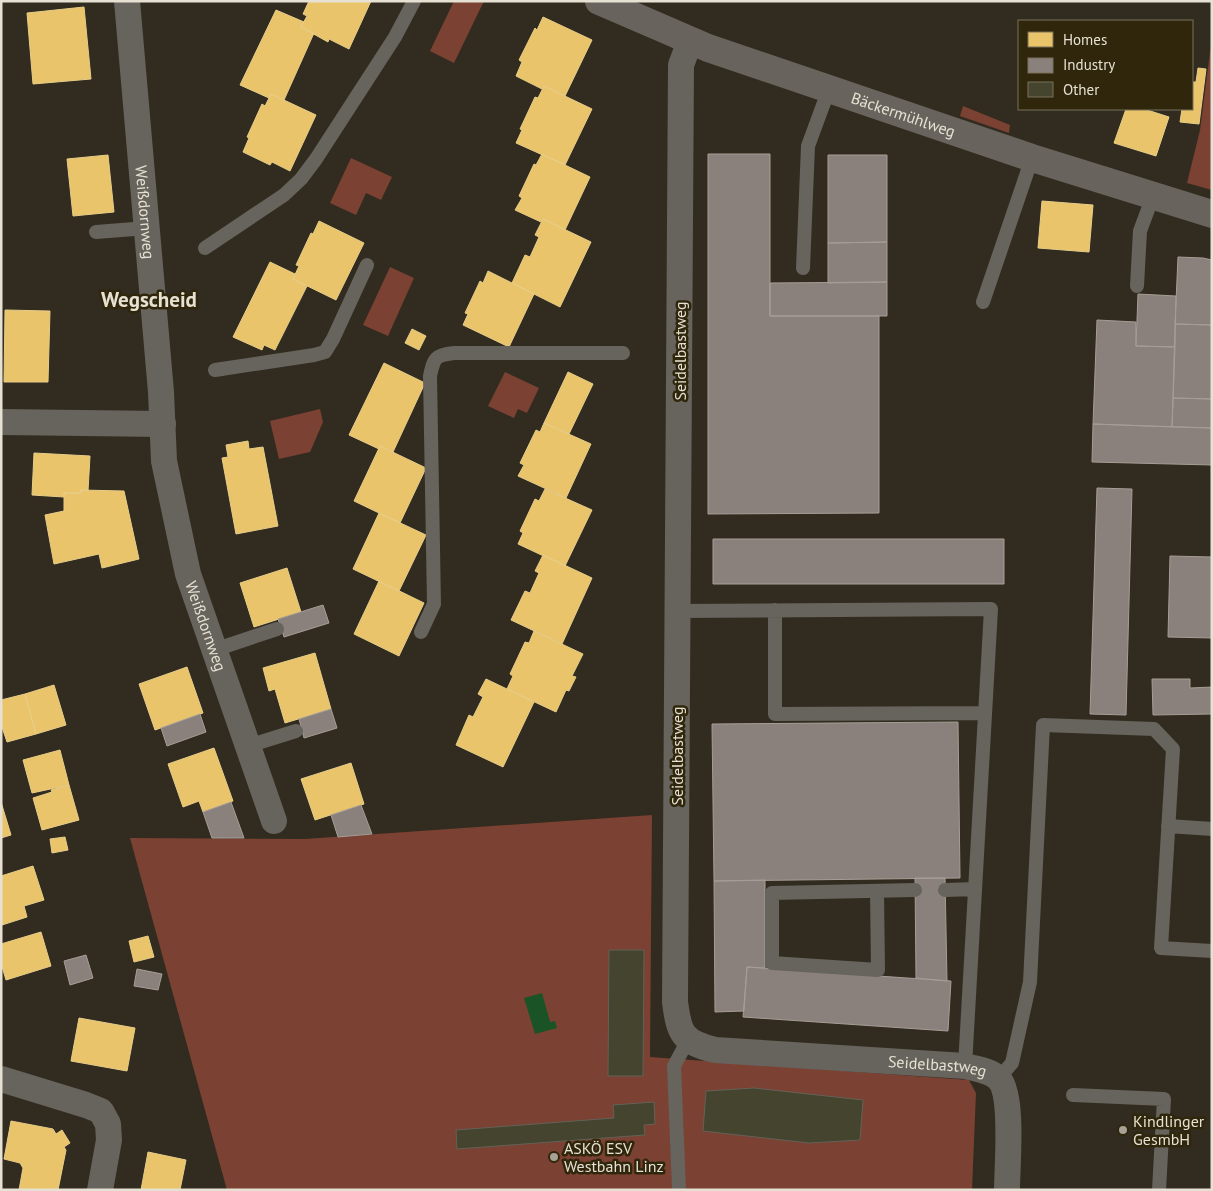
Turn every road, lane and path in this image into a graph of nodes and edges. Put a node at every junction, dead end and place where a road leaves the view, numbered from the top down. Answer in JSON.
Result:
{"nodes":[{"id":1,"x":127,"y":1,"type":"edge"},
{"id":2,"x":414,"y":1,"type":"edge"},
{"id":3,"x":607,"y":3,"type":"edge"},
{"id":4,"x":690,"y":41,"type":"junction"},
{"id":5,"x":829,"y":89,"type":"junction"},
{"id":6,"x":1032,"y":158,"type":"junction"},
{"id":7,"x":1153,"y":196,"type":"junction"},
{"id":8,"x":1212,"y":214,"type":"edge"},
{"id":9,"x":147,"y":228,"type":"junction"},
{"id":10,"x":96,"y":232,"type":"dead end"},
{"id":11,"x":205,"y":248,"type":"dead end"},
{"id":12,"x":367,"y":265,"type":"dead end"},
{"id":13,"x":803,"y":268,"type":"dead end"},
{"id":14,"x":1137,"y":286,"type":"dead end"},
{"id":15,"x":983,"y":302,"type":"dead end"},
{"id":16,"x":623,"y":353,"type":"dead end"},
{"id":17,"x":215,"y":370,"type":"dead end"},
{"id":18,"x":1,"y":422,"type":"edge"},
{"id":19,"x":162,"y":424,"type":"junction"},
{"id":20,"x":775,"y":610,"type":"junction"},
{"id":21,"x":678,"y":611,"type":"junction"},
{"id":22,"x":277,"y":629,"type":"dead end"},
{"id":23,"x":421,"y":632,"type":"dead end"},
{"id":24,"x":214,"y":650,"type":"junction"},
{"id":25,"x":985,"y":713,"type":"junction"},
{"id":26,"x":296,"y":731,"type":"dead end"},
{"id":27,"x":248,"y":746,"type":"junction"},
{"id":28,"x":274,"y":821,"type":"dead end"},
{"id":29,"x":1168,"y":826,"type":"junction"},
{"id":30,"x":1212,"y":829,"type":"edge"},
{"id":31,"x":975,"y":889,"type":"junction"},
{"id":32,"x":915,"y":890,"type":"dead end"},
{"id":33,"x":945,"y":890,"type":"dead end"},
{"id":34,"x":876,"y":891,"type":"junction"},
{"id":35,"x":1212,"y":951,"type":"edge"},
{"id":36,"x":688,"y":1040,"type":"junction"},
{"id":37,"x":965,"y":1066,"type":"junction"},
{"id":38,"x":999,"y":1078,"type":"junction"},
{"id":39,"x":1,"y":1079,"type":"edge"},
{"id":40,"x":1073,"y":1095,"type":"dead end"},
{"id":41,"x":100,"y":1190,"type":"edge"},
{"id":42,"x":679,"y":1190,"type":"edge"},
{"id":43,"x":1007,"y":1190,"type":"edge"},
{"id":44,"x":1159,"y":1190,"type":"edge"}],
"edges":[{"from":1,"to":9,"type":"street","name":"Weißdornweg"},
{"from":2,"to":11,"type":"lane"},
{"from":3,"to":4,"type":"street","name":"Bäckermühlweg"},
{"from":4,"to":5,"type":"street","name":"Bäckermühlweg"},
{"from":4,"to":21,"type":"street","name":"Seidelbastweg"},
{"from":5,"to":6,"type":"street","name":"Bäckermühlweg"},
{"from":5,"to":13,"type":"lane"},
{"from":6,"to":7,"type":"street","name":"Bäckermühlweg"},
{"from":6,"to":15,"type":"lane"},
{"from":7,"to":8,"type":"street","name":"Bäckermühlweg"},
{"from":7,"to":14,"type":"lane"},
{"from":9,"to":10,"type":"lane"},
{"from":9,"to":19,"type":"street","name":"Weißdornweg"},
{"from":12,"to":17,"type":"lane"},
{"from":16,"to":23,"type":"lane"},
{"from":18,"to":19,"type":"street"},
{"from":19,"to":24,"type":"street","name":"Weißdornweg"},
{"from":20,"to":21,"type":"lane"},
{"from":20,"to":25,"type":"lane"},
{"from":20,"to":25,"type":"lane"},
{"from":21,"to":36,"type":"street","name":"Seidelbastweg"},
{"from":22,"to":24,"type":"lane"},
{"from":24,"to":27,"type":"street","name":"Weißdornweg"},
{"from":25,"to":31,"type":"lane"},
{"from":26,"to":27,"type":"lane"},
{"from":27,"to":28,"type":"street","name":"Weißdornweg"},
{"from":29,"to":30,"type":"lane"},
{"from":29,"to":35,"type":"lane"},
{"from":29,"to":38,"type":"lane"},
{"from":31,"to":33,"type":"lane"},
{"from":31,"to":37,"type":"lane"},
{"from":32,"to":34,"type":"lane"},
{"from":34,"to":34,"type":"lane"},
{"from":36,"to":37,"type":"street","name":"Seidelbastweg"},
{"from":36,"to":42,"type":"lane"},
{"from":37,"to":38,"type":"street","name":"Seidelbastweg"},
{"from":38,"to":43,"type":"street","name":"Seidelbastweg"},
{"from":39,"to":41,"type":"street"},
{"from":40,"to":44,"type":"lane"}]}
